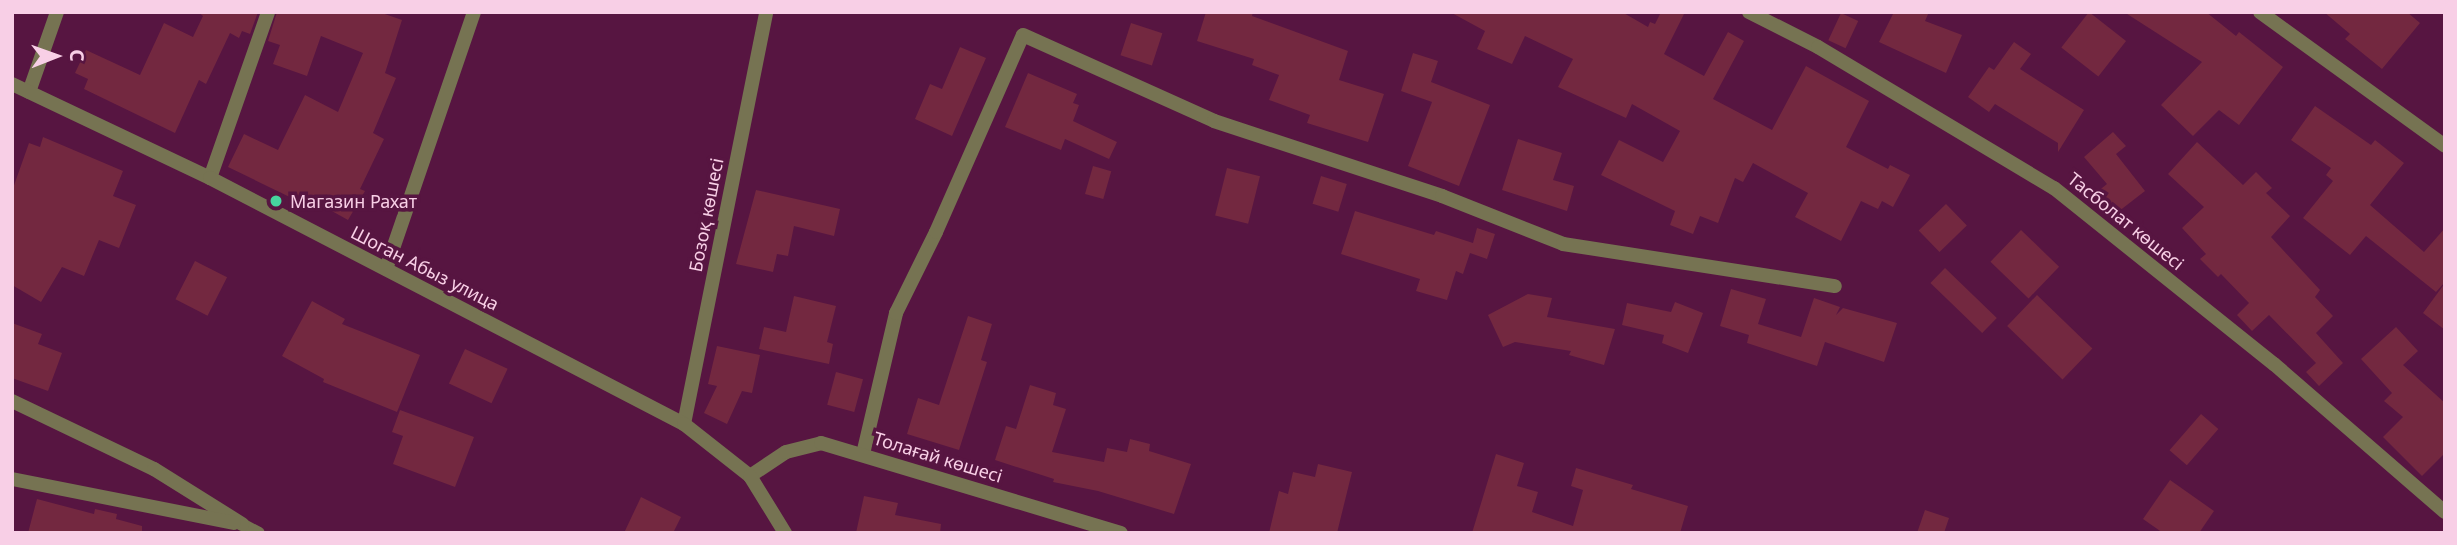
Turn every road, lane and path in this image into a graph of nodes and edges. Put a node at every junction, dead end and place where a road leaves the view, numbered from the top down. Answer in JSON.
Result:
{"nodes":[{"id":1,"x":57,"y":12,"type":"edge"},
{"id":2,"x":268,"y":12,"type":"edge"},
{"id":3,"x":474,"y":12,"type":"edge"},
{"id":4,"x":766,"y":12,"type":"edge"},
{"id":5,"x":1749,"y":12,"type":"edge"},
{"id":6,"x":2260,"y":12,"type":"edge"},
{"id":7,"x":12,"y":84,"type":"edge"},
{"id":8,"x":29,"y":92,"type":"junction"},
{"id":9,"x":2445,"y":146,"type":"edge"},
{"id":10,"x":210,"y":178,"type":"junction"},
{"id":11,"x":386,"y":269,"type":"junction"},
{"id":12,"x":1835,"y":286,"type":"dead end"},
{"id":13,"x":12,"y":401,"type":"edge"},
{"id":14,"x":684,"y":424,"type":"junction"},
{"id":15,"x":863,"y":454,"type":"junction"},
{"id":16,"x":750,"y":476,"type":"junction"},
{"id":17,"x":12,"y":479,"type":"edge"},
{"id":18,"x":2445,"y":512,"type":"edge"},
{"id":19,"x":242,"y":524,"type":"junction"},
{"id":20,"x":259,"y":533,"type":"edge"},
{"id":21,"x":785,"y":533,"type":"edge"},
{"id":22,"x":1121,"y":533,"type":"edge"}],
"edges":[{"from":1,"to":8,"type":"street"},
{"from":2,"to":10,"type":"street"},
{"from":3,"to":11,"type":"street"},
{"from":4,"to":14,"type":"street","name":"Бозоқ көшесі"},
{"from":5,"to":18,"type":"street","name":"Тасболат көшесі"},
{"from":6,"to":9,"type":"street"},
{"from":7,"to":8,"type":"street","name":"Шоган Абыз улица"},
{"from":8,"to":10,"type":"street","name":"Шоган Абыз улица"},
{"from":10,"to":11,"type":"street","name":"Шоган Абыз улица"},
{"from":11,"to":14,"type":"street","name":"Шоган Абыз улица"},
{"from":12,"to":15,"type":"street"},
{"from":13,"to":19,"type":"street"},
{"from":14,"to":16,"type":"street","name":"Шоган Абыз улица"},
{"from":15,"to":16,"type":"street","name":"Толағай көшесі"},
{"from":15,"to":22,"type":"street","name":"Толағай көшесі"},
{"from":16,"to":21,"type":"street","name":"Шоган Абыз улица"},
{"from":17,"to":19,"type":"street"},
{"from":19,"to":20,"type":"lane"}]}
